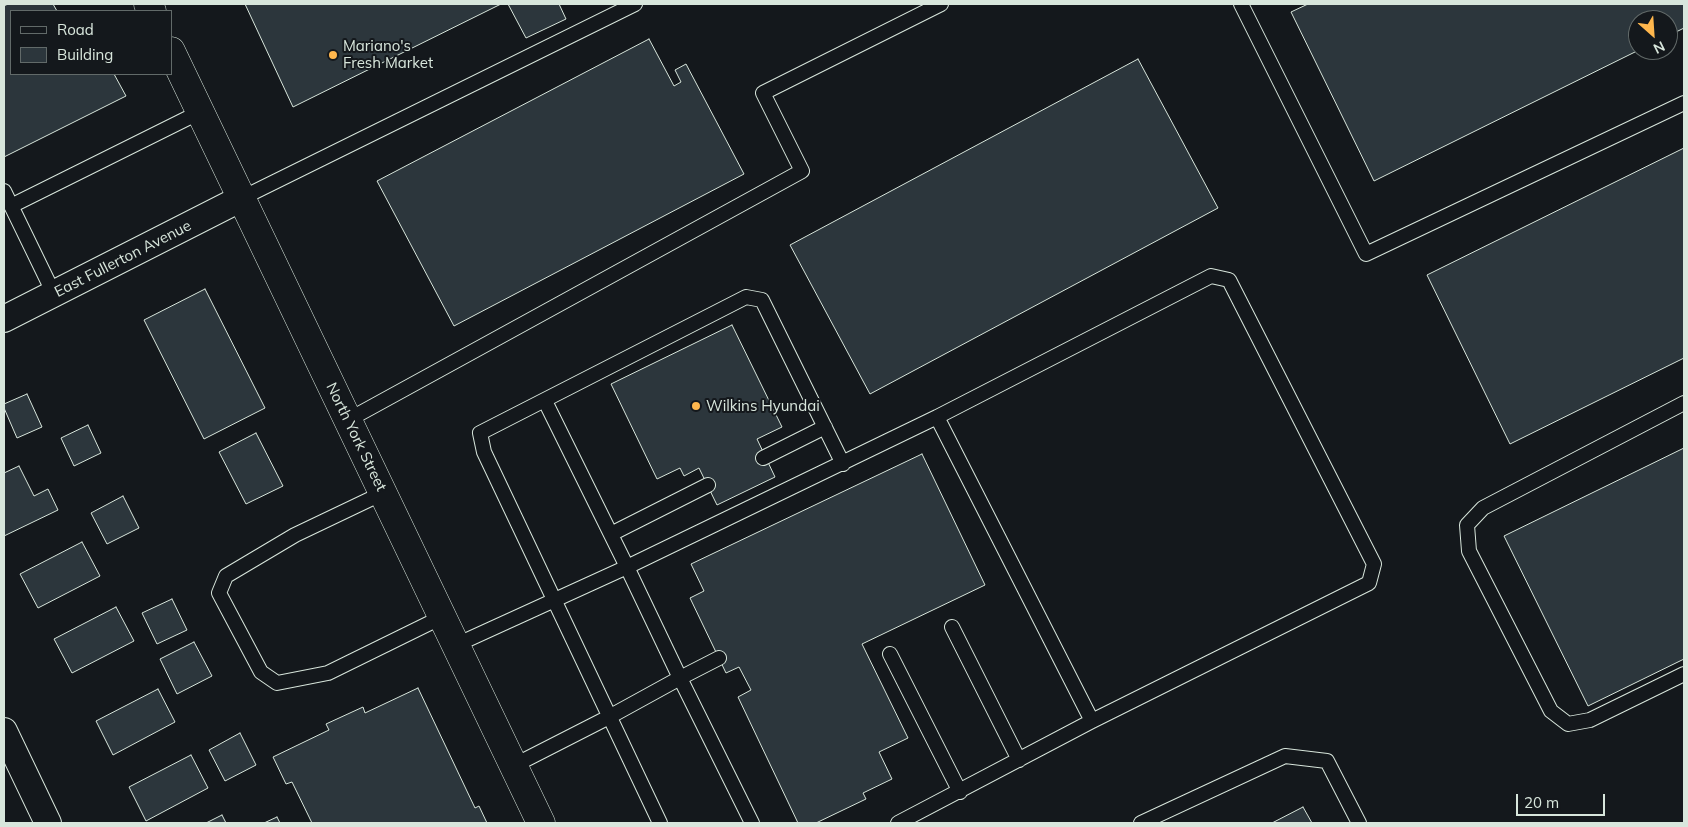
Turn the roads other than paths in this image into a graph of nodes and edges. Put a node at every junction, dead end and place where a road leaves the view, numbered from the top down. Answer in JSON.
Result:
{"nodes":[{"id":1,"x":635,"y":4,"type":"edge"},
{"id":2,"x":941,"y":4,"type":"edge"},
{"id":3,"x":1241,"y":4,"type":"edge"},
{"id":4,"x":172,"y":53,"type":"edge"},
{"id":5,"x":1684,"y":103,"type":"edge"},
{"id":6,"x":200,"y":112,"type":"junction"},
{"id":7,"x":4,"y":191,"type":"edge"},
{"id":8,"x":242,"y":198,"type":"junction"},
{"id":9,"x":11,"y":206,"type":"junction"},
{"id":10,"x":54,"y":294,"type":"junction"},
{"id":11,"x":4,"y":319,"type":"edge"},
{"id":12,"x":545,"y":401,"type":"junction"},
{"id":13,"x":1684,"y":404,"type":"edge"},
{"id":14,"x":937,"y":417,"type":"junction"},
{"id":15,"x":348,"y":420,"type":"junction"},
{"id":16,"x":825,"y":427,"type":"junction"},
{"id":17,"x":763,"y":458,"type":"dead end"},
{"id":18,"x":843,"y":464,"type":"junction"},
{"id":19,"x":708,"y":485,"type":"dead end"},
{"id":20,"x":383,"y":493,"type":"junction"},
{"id":21,"x":611,"y":534,"type":"junction"},
{"id":22,"x":627,"y":567,"type":"junction"},
{"id":23,"x":554,"y":600,"type":"junction"},
{"id":24,"x":442,"y":616,"type":"junction"},
{"id":25,"x":952,"y":628,"type":"dead end"},
{"id":26,"x":456,"y":645,"type":"junction"},
{"id":27,"x":890,"y":654,"type":"dead end"},
{"id":28,"x":719,"y":658,"type":"dead end"},
{"id":29,"x":1684,"y":674,"type":"edge"},
{"id":30,"x":680,"y":678,"type":"junction"},
{"id":31,"x":609,"y":717,"type":"junction"},
{"id":32,"x":1092,"y":722,"type":"junction"},
{"id":33,"x":4,"y":731,"type":"edge"},
{"id":34,"x":1019,"y":760,"type":"junction"},
{"id":35,"x":513,"y":766,"type":"junction"},
{"id":36,"x":960,"y":792,"type":"junction"},
{"id":37,"x":48,"y":823,"type":"edge"},
{"id":38,"x":541,"y":823,"type":"edge"},
{"id":39,"x":660,"y":823,"type":"edge"},
{"id":40,"x":752,"y":823,"type":"edge"},
{"id":41,"x":898,"y":823,"type":"edge"},
{"id":42,"x":1141,"y":823,"type":"edge"},
{"id":43,"x":1358,"y":823,"type":"edge"}],
"edges":[{"from":1,"to":8,"type":"lane"},
{"from":2,"to":15,"type":"lane"},
{"from":3,"to":5,"type":"lane"},
{"from":4,"to":6,"type":"main road","name":"North York Street"},
{"from":6,"to":8,"type":"main road","name":"North York Street"},
{"from":6,"to":9,"type":"lane"},
{"from":7,"to":9,"type":"lane"},
{"from":8,"to":10,"type":"street","name":"East Fullerton Avenue"},
{"from":8,"to":15,"type":"main road","name":"North York Street"},
{"from":9,"to":10,"type":"lane"},
{"from":10,"to":11,"type":"street","name":"East Fullerton Avenue"},
{"from":12,"to":16,"type":"lane"},
{"from":12,"to":21,"type":"lane"},
{"from":12,"to":23,"type":"lane"},
{"from":13,"to":29,"type":"lane"},
{"from":14,"to":18,"type":"lane"},
{"from":14,"to":32,"type":"lane"},
{"from":14,"to":32,"type":"lane"},
{"from":15,"to":20,"type":"main road","name":"North York Street"},
{"from":16,"to":17,"type":"lane"},
{"from":16,"to":18,"type":"lane"},
{"from":18,"to":22,"type":"lane"},
{"from":19,"to":21,"type":"lane"},
{"from":20,"to":24,"type":"main road","name":"North York Street"},
{"from":20,"to":24,"type":"lane"},
{"from":21,"to":22,"type":"lane"},
{"from":22,"to":23,"type":"lane"},
{"from":22,"to":30,"type":"lane"},
{"from":23,"to":26,"type":"lane"},
{"from":23,"to":31,"type":"lane"},
{"from":24,"to":26,"type":"main road","name":"North York Street"},
{"from":25,"to":34,"type":"lane"},
{"from":26,"to":35,"type":"main road","name":"North York Street"},
{"from":27,"to":36,"type":"lane"},
{"from":28,"to":30,"type":"lane"},
{"from":30,"to":31,"type":"lane"},
{"from":30,"to":40,"type":"lane"},
{"from":31,"to":35,"type":"lane"},
{"from":31,"to":39,"type":"lane"},
{"from":32,"to":34,"type":"lane"},
{"from":33,"to":37,"type":"street"},
{"from":34,"to":36,"type":"lane"},
{"from":35,"to":38,"type":"main road","name":"North York Street"},
{"from":36,"to":41,"type":"lane"},
{"from":42,"to":43,"type":"lane"}]}
